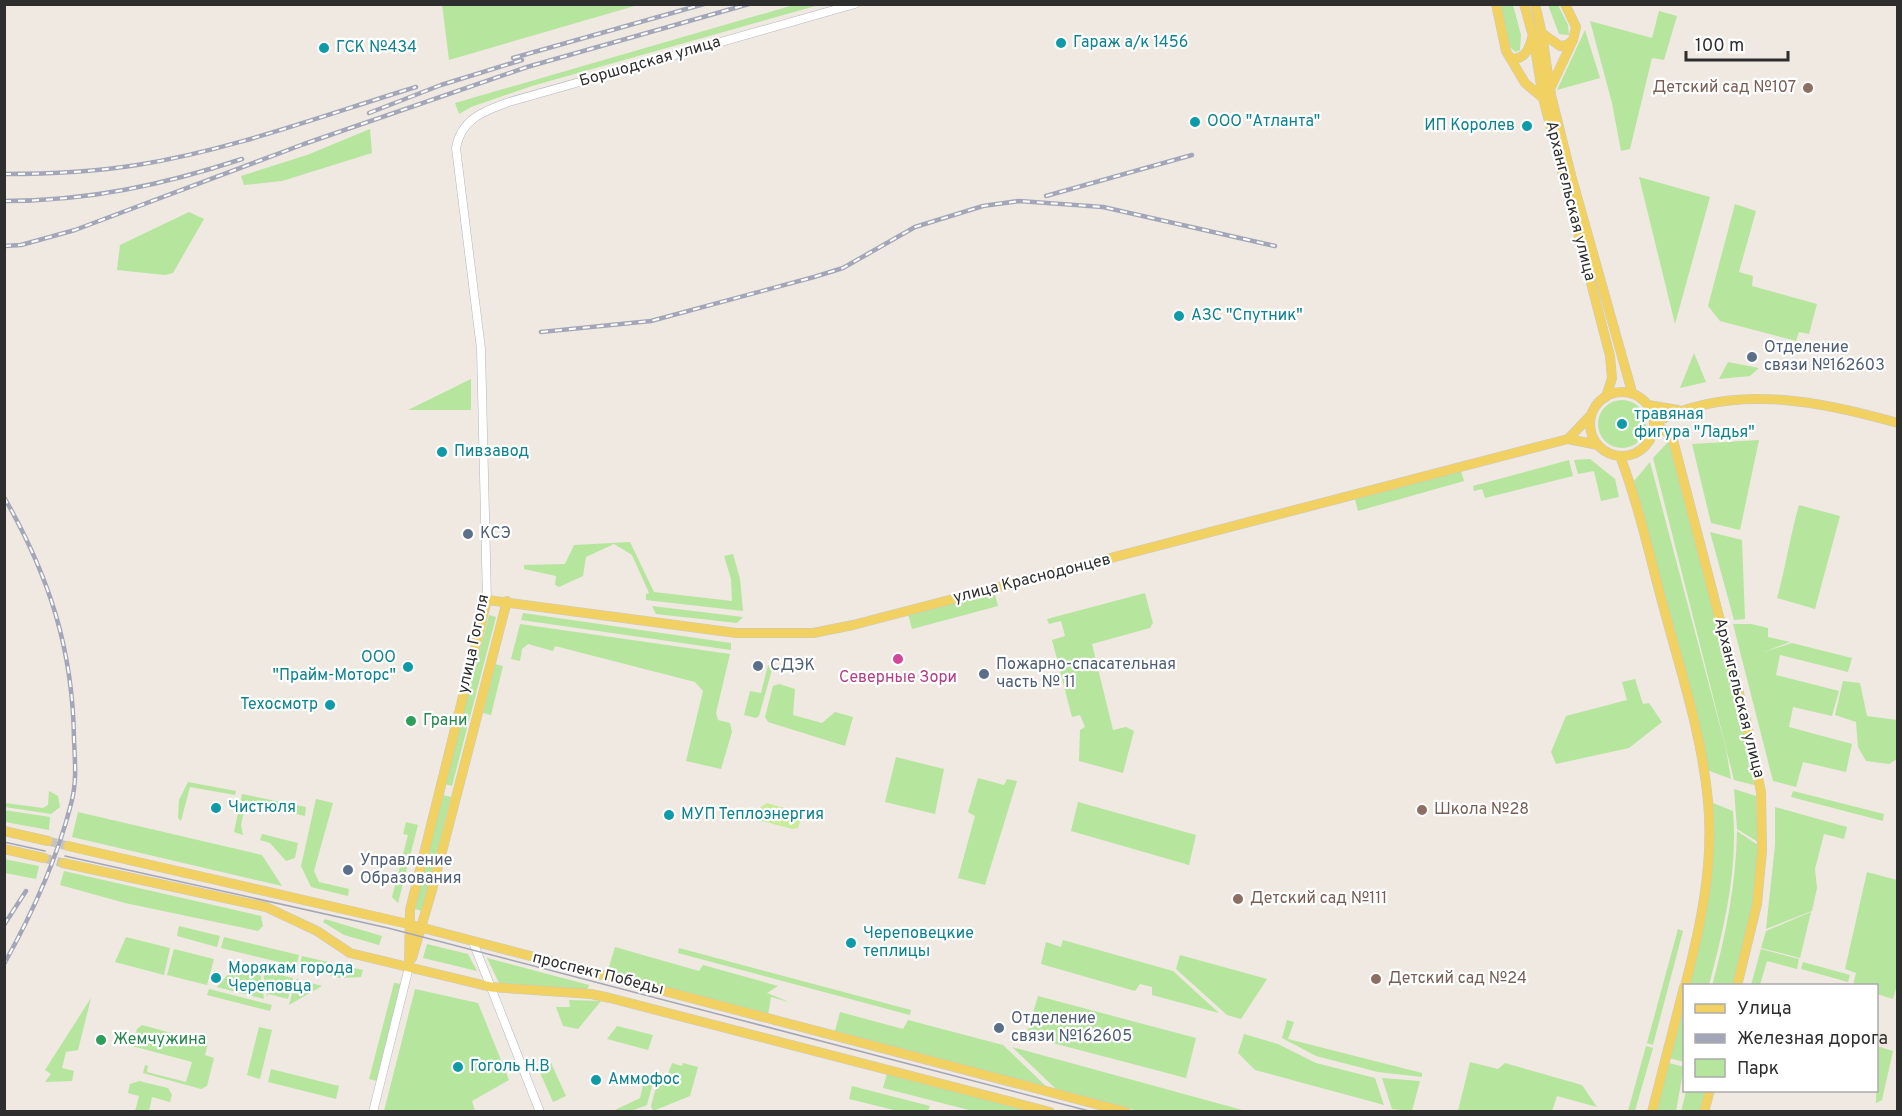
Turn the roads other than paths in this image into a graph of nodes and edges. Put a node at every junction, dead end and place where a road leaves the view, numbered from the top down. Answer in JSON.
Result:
{"nodes":[{"id":1,"x":855,"y":4,"type":"edge"},
{"id":2,"x":1496,"y":4,"type":"edge"},
{"id":3,"x":1524,"y":4,"type":"edge"},
{"id":4,"x":1535,"y":4,"type":"edge"},
{"id":5,"x":1565,"y":4,"type":"edge"},
{"id":6,"x":1538,"y":35,"type":"junction"},
{"id":7,"x":1573,"y":40,"type":"junction"},
{"id":8,"x":1510,"y":58,"type":"junction"},
{"id":9,"x":1547,"y":97,"type":"junction"},
{"id":10,"x":458,"y":137,"type":"joint"},
{"id":11,"x":1632,"y":392,"type":"junction"},
{"id":12,"x":1606,"y":397,"type":"junction"},
{"id":13,"x":1648,"y":405,"type":"junction"},
{"id":14,"x":1678,"y":410,"type":"junction"},
{"id":15,"x":1593,"y":411,"type":"junction"},
{"id":16,"x":1654,"y":423,"type":"junction"},
{"id":17,"x":1898,"y":423,"type":"edge"},
{"id":18,"x":1568,"y":439,"type":"junction"},
{"id":19,"x":1598,"y":445,"type":"junction"},
{"id":20,"x":1620,"y":456,"type":"junction"},
{"id":21,"x":487,"y":600,"type":"junction"},
{"id":22,"x":507,"y":601,"type":"junction"},
{"id":23,"x":440,"y":789,"type":"junction"},
{"id":24,"x":457,"y":793,"type":"junction"},
{"id":25,"x":4,"y":831,"type":"edge"},
{"id":26,"x":48,"y":841,"type":"tunnel mouth"},
{"id":27,"x":68,"y":846,"type":"tunnel mouth"},
{"id":28,"x":4,"y":849,"type":"edge"},
{"id":29,"x":44,"y":858,"type":"tunnel mouth"},
{"id":30,"x":63,"y":862,"type":"tunnel mouth"},
{"id":31,"x":408,"y":924,"type":"junction"},
{"id":32,"x":421,"y":928,"type":"junction"},
{"id":33,"x":473,"y":942,"type":"junction"},
{"id":34,"x":409,"y":967,"type":"junction"},
{"id":35,"x":1685,"y":984,"type":"edge"},
{"id":36,"x":1737,"y":984,"type":"edge"},
{"id":37,"x":490,"y":987,"type":"junction"},
{"id":38,"x":1683,"y":994,"type":"edge"},
{"id":39,"x":1709,"y":1092,"type":"edge"},
{"id":40,"x":373,"y":1112,"type":"edge"},
{"id":41,"x":540,"y":1112,"type":"edge"},
{"id":42,"x":1050,"y":1112,"type":"edge"},
{"id":43,"x":1125,"y":1112,"type":"edge"},
{"id":44,"x":1652,"y":1112,"type":"edge"},
{"id":45,"x":1704,"y":1112,"type":"edge"}],
"edges":[{"from":1,"to":10,"type":"street","name":"Боршодская улица"},
{"from":2,"to":8,"type":"main road"},
{"from":3,"to":6,"type":"main road","name":"Архангельская улица"},
{"from":4,"to":6,"type":"main road","name":"Архангельская улица"},
{"from":5,"to":7,"type":"main road"},
{"from":6,"to":7,"type":"main road"},
{"from":6,"to":8,"type":"main road"},
{"from":6,"to":9,"type":"main road","name":"Архангельская улица"},
{"from":7,"to":9,"type":"main road"},
{"from":8,"to":9,"type":"main road"},
{"from":9,"to":11,"type":"main road","name":"Архангельская улица"},
{"from":9,"to":12,"type":"main road","name":"Архангельская улица"},
{"from":10,"to":21,"type":"street","name":"улица Гоголя"},
{"from":11,"to":12,"type":"main road"},
{"from":11,"to":13,"type":"main road"},
{"from":12,"to":15,"type":"main road"},
{"from":13,"to":14,"type":"main road"},
{"from":13,"to":16,"type":"main road"},
{"from":14,"to":16,"type":"main road"},
{"from":14,"to":17,"type":"main road"},
{"from":15,"to":18,"type":"main road"},
{"from":15,"to":19,"type":"main road"},
{"from":16,"to":20,"type":"main road"},
{"from":16,"to":36,"type":"main road","name":"Архангельская улица"},
{"from":18,"to":19,"type":"main road","name":"улица Краснодонцев"},
{"from":18,"to":22,"type":"main road","name":"улица Краснодонцев"},
{"from":19,"to":20,"type":"main road"},
{"from":20,"to":35,"type":"main road"},
{"from":21,"to":22,"type":"main road","name":"улица Краснодонцев"},
{"from":21,"to":23,"type":"main road","name":"улица Гоголя"},
{"from":22,"to":24,"type":"main road","name":"улица Гоголя"},
{"from":23,"to":24,"type":"main road"},
{"from":23,"to":31,"type":"main road","name":"улица Гоголя"},
{"from":24,"to":32,"type":"main road","name":"улица Гоголя"},
{"from":25,"to":26,"type":"main road"},
{"from":27,"to":31,"type":"main road","name":"проспект Победы"},
{"from":28,"to":29,"type":"main road"},
{"from":30,"to":34,"type":"main road","name":"проспект Победы"},
{"from":31,"to":32,"type":"main road","name":"проспект Победы"},
{"from":31,"to":34,"type":"main road","name":"улица Гоголя"},
{"from":32,"to":33,"type":"main road","name":"проспект Победы"},
{"from":32,"to":34,"type":"main road","name":"улица Гоголя"},
{"from":33,"to":37,"type":"street"},
{"from":33,"to":43,"type":"main road","name":"проспект Победы"},
{"from":34,"to":37,"type":"main road","name":"проспект Победы"},
{"from":34,"to":40,"type":"street","name":"улица Гоголя"},
{"from":37,"to":41,"type":"street"},
{"from":37,"to":42,"type":"main road","name":"проспект Победы"},
{"from":38,"to":44,"type":"main road"},
{"from":39,"to":45,"type":"main road"}]}
